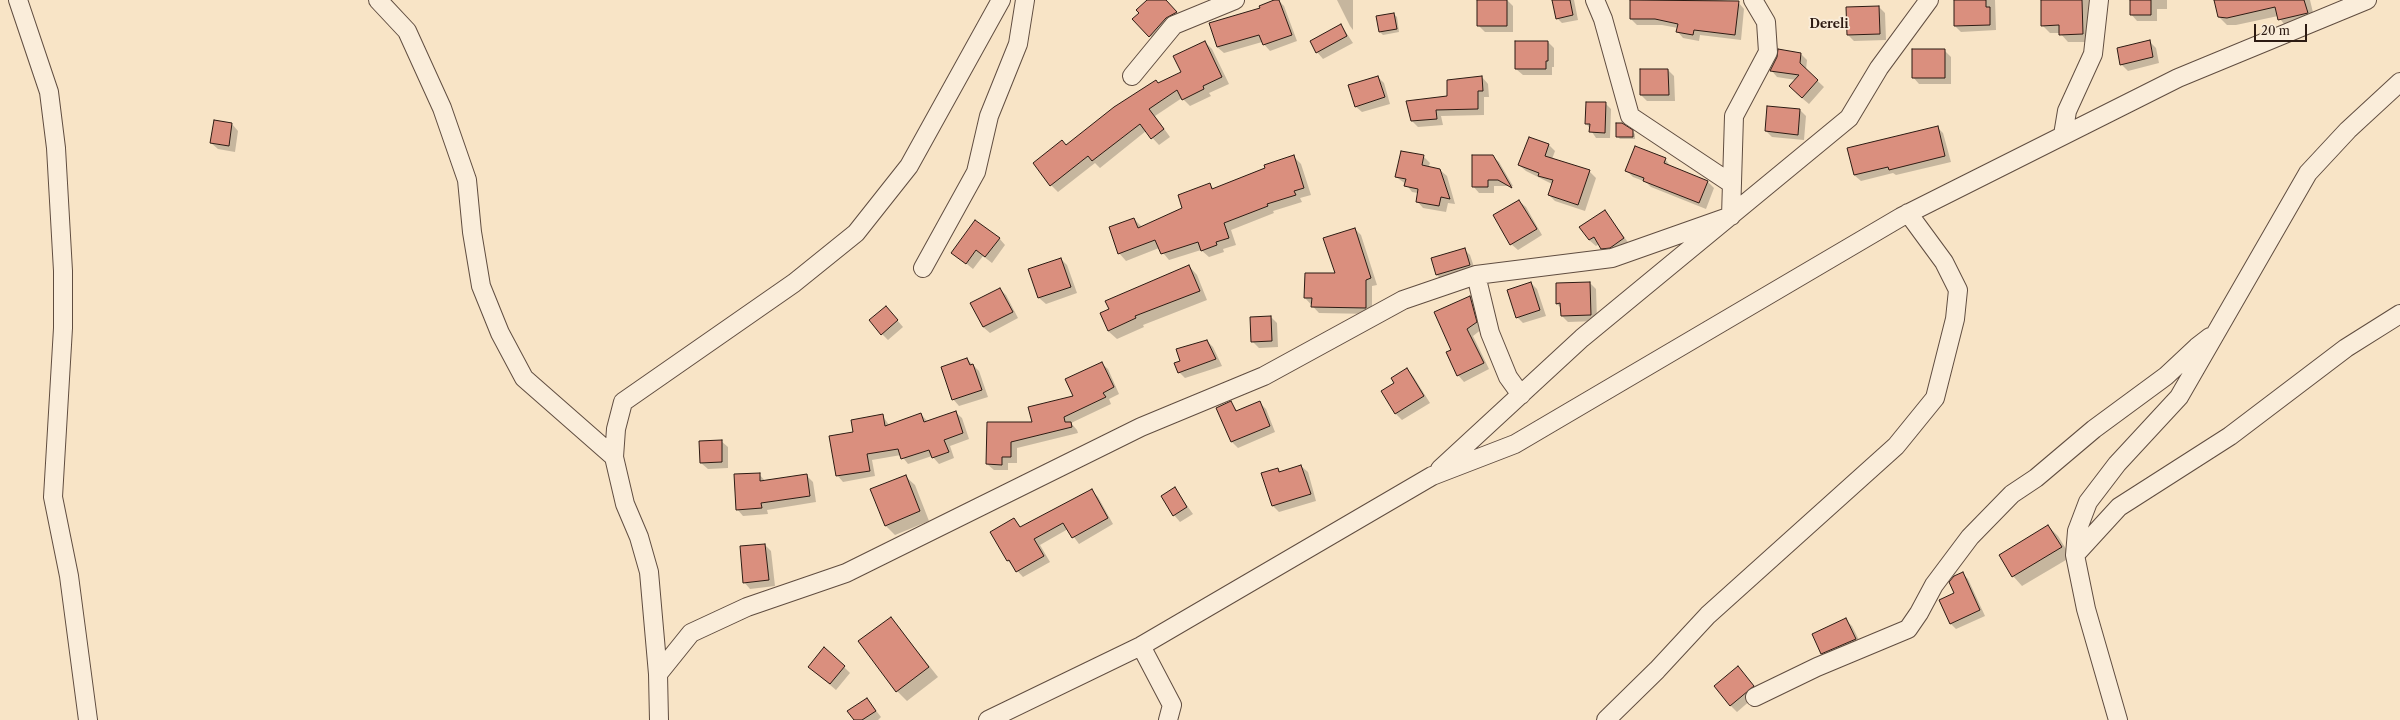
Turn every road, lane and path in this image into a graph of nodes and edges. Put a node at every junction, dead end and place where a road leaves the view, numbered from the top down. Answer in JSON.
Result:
{"nodes":[{"id":1,"x":18,"y":0,"type":"edge"},
{"id":2,"x":378,"y":0,"type":"edge"},
{"id":3,"x":1001,"y":0,"type":"edge"},
{"id":4,"x":1025,"y":0,"type":"edge"},
{"id":5,"x":1235,"y":0,"type":"edge"},
{"id":6,"x":1595,"y":0,"type":"edge"},
{"id":7,"x":1753,"y":0,"type":"edge"},
{"id":8,"x":1929,"y":0,"type":"edge"},
{"id":9,"x":2099,"y":0,"type":"edge"},
{"id":10,"x":2367,"y":0,"type":"edge"},
{"id":11,"x":1132,"y":76,"type":"dead end"},
{"id":12,"x":2400,"y":82,"type":"edge"},
{"id":13,"x":2063,"y":135,"type":"junction"},
{"id":14,"x":1732,"y":184,"type":"junction"},
{"id":15,"x":1908,"y":213,"type":"junction"},
{"id":16,"x":1731,"y":216,"type":"junction"},
{"id":17,"x":923,"y":268,"type":"dead end"},
{"id":18,"x":1476,"y":275,"type":"junction"},
{"id":19,"x":2400,"y":314,"type":"edge"},
{"id":20,"x":2216,"y":334,"type":"junction"},
{"id":21,"x":1521,"y":395,"type":"junction"},
{"id":22,"x":614,"y":457,"type":"junction"},
{"id":23,"x":1432,"y":476,"type":"junction"},
{"id":24,"x":2075,"y":555,"type":"junction"},
{"id":25,"x":1141,"y":646,"type":"junction"},
{"id":26,"x":658,"y":674,"type":"junction"},
{"id":27,"x":1755,"y":697,"type":"dead end"},
{"id":28,"x":88,"y":720,"type":"edge"},
{"id":29,"x":659,"y":720,"type":"edge"},
{"id":30,"x":988,"y":720,"type":"edge"},
{"id":31,"x":1168,"y":720,"type":"edge"},
{"id":32,"x":1606,"y":720,"type":"edge"},
{"id":33,"x":2118,"y":720,"type":"edge"}],
"edges":[{"from":1,"to":28,"type":"street"},
{"from":2,"to":22,"type":"street"},
{"from":3,"to":22,"type":"street"},
{"from":4,"to":17,"type":"street"},
{"from":5,"to":11,"type":"street"},
{"from":6,"to":14,"type":"street"},
{"from":7,"to":14,"type":"street"},
{"from":8,"to":16,"type":"street"},
{"from":9,"to":13,"type":"street"},
{"from":10,"to":13,"type":"street"},
{"from":12,"to":20,"type":"street"},
{"from":13,"to":15,"type":"street"},
{"from":14,"to":16,"type":"street"},
{"from":15,"to":23,"type":"street"},
{"from":15,"to":32,"type":"street"},
{"from":16,"to":18,"type":"street"},
{"from":16,"to":21,"type":"street"},
{"from":18,"to":21,"type":"street"},
{"from":18,"to":26,"type":"street"},
{"from":19,"to":24,"type":"street"},
{"from":20,"to":24,"type":"street"},
{"from":20,"to":27,"type":"street"},
{"from":21,"to":23,"type":"street"},
{"from":22,"to":26,"type":"street"},
{"from":23,"to":25,"type":"street"},
{"from":24,"to":33,"type":"street"},
{"from":25,"to":30,"type":"street"},
{"from":25,"to":31,"type":"street"},
{"from":26,"to":29,"type":"street"}]}
